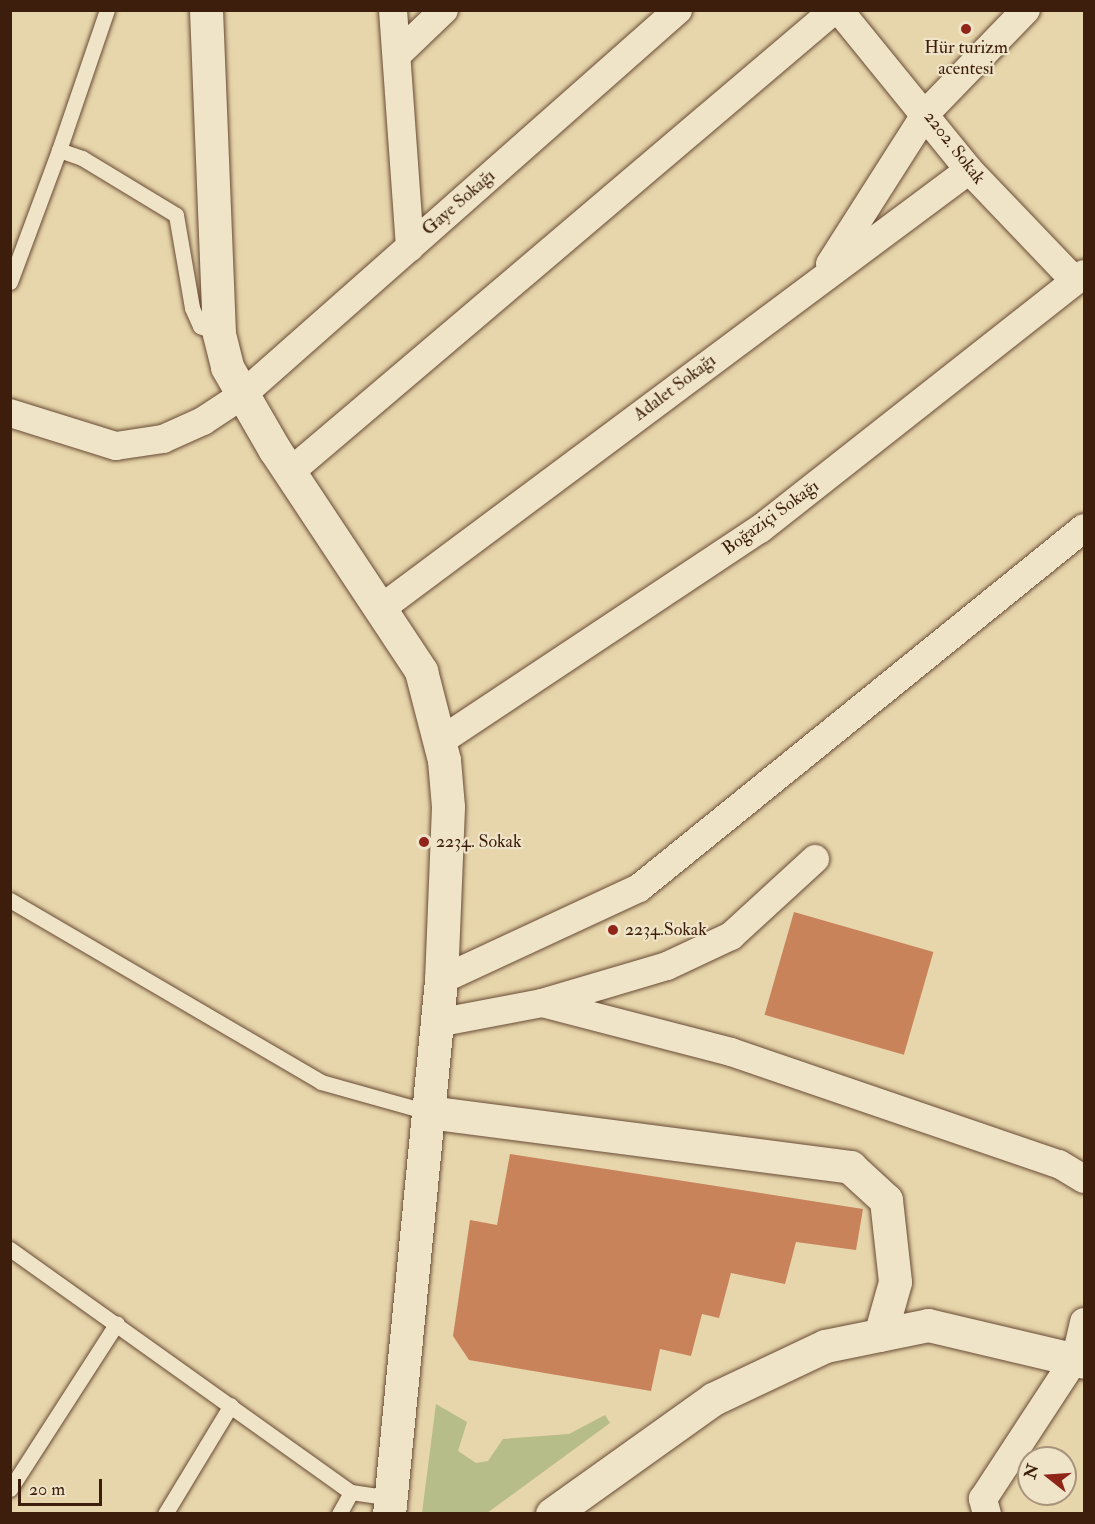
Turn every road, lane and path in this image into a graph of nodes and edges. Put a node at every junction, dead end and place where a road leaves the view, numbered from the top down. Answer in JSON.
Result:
{"nodes":[{"id":1,"x":106,"y":10,"type":"edge"},
{"id":2,"x":206,"y":10,"type":"edge"},
{"id":3,"x":393,"y":10,"type":"edge"},
{"id":4,"x":444,"y":10,"type":"edge"},
{"id":5,"x":678,"y":10,"type":"edge"},
{"id":6,"x":834,"y":10,"type":"edge"},
{"id":7,"x":839,"y":10,"type":"edge"},
{"id":8,"x":1026,"y":10,"type":"edge"},
{"id":9,"x":397,"y":55,"type":"junction"},
{"id":10,"x":927,"y":112,"type":"junction"},
{"id":11,"x":59,"y":150,"type":"junction"},
{"id":12,"x":969,"y":170,"type":"junction"},
{"id":13,"x":410,"y":247,"type":"junction"},
{"id":14,"x":822,"y":277,"type":"junction"},
{"id":15,"x":1080,"y":278,"type":"edge"},
{"id":16,"x":10,"y":282,"type":"edge"},
{"id":17,"x":219,"y":334,"type":"junction"},
{"id":18,"x":241,"y":396,"type":"junction"},
{"id":19,"x":10,"y":413,"type":"edge"},
{"id":20,"x":290,"y":472,"type":"junction"},
{"id":21,"x":1084,"y":528,"type":"edge"},
{"id":22,"x":383,"y":607,"type":"junction"},
{"id":23,"x":442,"y":740,"type":"junction"},
{"id":24,"x":816,"y":859,"type":"dead end"},
{"id":25,"x":10,"y":900,"type":"edge"},
{"id":26,"x":441,"y":980,"type":"junction"},
{"id":27,"x":542,"y":1002,"type":"junction"},
{"id":28,"x":437,"y":1023,"type":"junction"},
{"id":29,"x":428,"y":1112,"type":"junction"},
{"id":30,"x":1084,"y":1179,"type":"edge"},
{"id":31,"x":10,"y":1249,"type":"edge"},
{"id":32,"x":1084,"y":1322,"type":"edge"},
{"id":33,"x":117,"y":1323,"type":"junction"},
{"id":34,"x":880,"y":1335,"type":"junction"},
{"id":35,"x":1080,"y":1359,"type":"edge"},
{"id":36,"x":231,"y":1406,"type":"junction"},
{"id":37,"x":10,"y":1489,"type":"edge"},
{"id":38,"x":351,"y":1492,"type":"junction"},
{"id":39,"x":390,"y":1506,"type":"edge"},
{"id":40,"x":980,"y":1509,"type":"edge"},
{"id":41,"x":165,"y":1514,"type":"edge"},
{"id":42,"x":339,"y":1514,"type":"edge"},
{"id":43,"x":552,"y":1514,"type":"edge"}],
"edges":[{"from":1,"to":11,"type":"lane"},
{"from":2,"to":17,"type":"street"},
{"from":3,"to":9,"type":"street"},
{"from":4,"to":9,"type":"street"},
{"from":5,"to":13,"type":"street","name":"Gaye Sokağı"},
{"from":6,"to":20,"type":"street"},
{"from":7,"to":10,"type":"street","name":"2202. Sokak"},
{"from":8,"to":10,"type":"street"},
{"from":9,"to":13,"type":"street"},
{"from":10,"to":12,"type":"street","name":"2202. Sokak"},
{"from":10,"to":14,"type":"street"},
{"from":11,"to":16,"type":"lane"},
{"from":11,"to":17,"type":"lane"},
{"from":12,"to":14,"type":"street","name":"Adalet Sokağı"},
{"from":12,"to":15,"type":"street","name":"2202. Sokak"},
{"from":13,"to":18,"type":"street","name":"Gaye Sokağı"},
{"from":14,"to":22,"type":"street","name":"Adalet Sokağı"},
{"from":15,"to":23,"type":"street","name":"Boğaziçi Sokağı"},
{"from":17,"to":18,"type":"street"},
{"from":18,"to":19,"type":"street","name":"Gaye Sokağı"},
{"from":18,"to":20,"type":"street"},
{"from":20,"to":22,"type":"street"},
{"from":21,"to":26,"type":"street"},
{"from":22,"to":23,"type":"street"},
{"from":23,"to":26,"type":"street"},
{"from":24,"to":27,"type":"street"},
{"from":25,"to":29,"type":"lane"},
{"from":26,"to":28,"type":"street"},
{"from":27,"to":28,"type":"street"},
{"from":27,"to":30,"type":"street"},
{"from":28,"to":29,"type":"street"},
{"from":29,"to":34,"type":"street"},
{"from":29,"to":39,"type":"street"},
{"from":31,"to":33,"type":"lane"},
{"from":32,"to":35,"type":"street"},
{"from":33,"to":36,"type":"lane"},
{"from":33,"to":37,"type":"lane"},
{"from":34,"to":35,"type":"street"},
{"from":34,"to":43,"type":"street"},
{"from":35,"to":40,"type":"street"},
{"from":36,"to":38,"type":"lane"},
{"from":36,"to":41,"type":"lane"},
{"from":38,"to":39,"type":"lane"},
{"from":38,"to":42,"type":"lane"}]}
